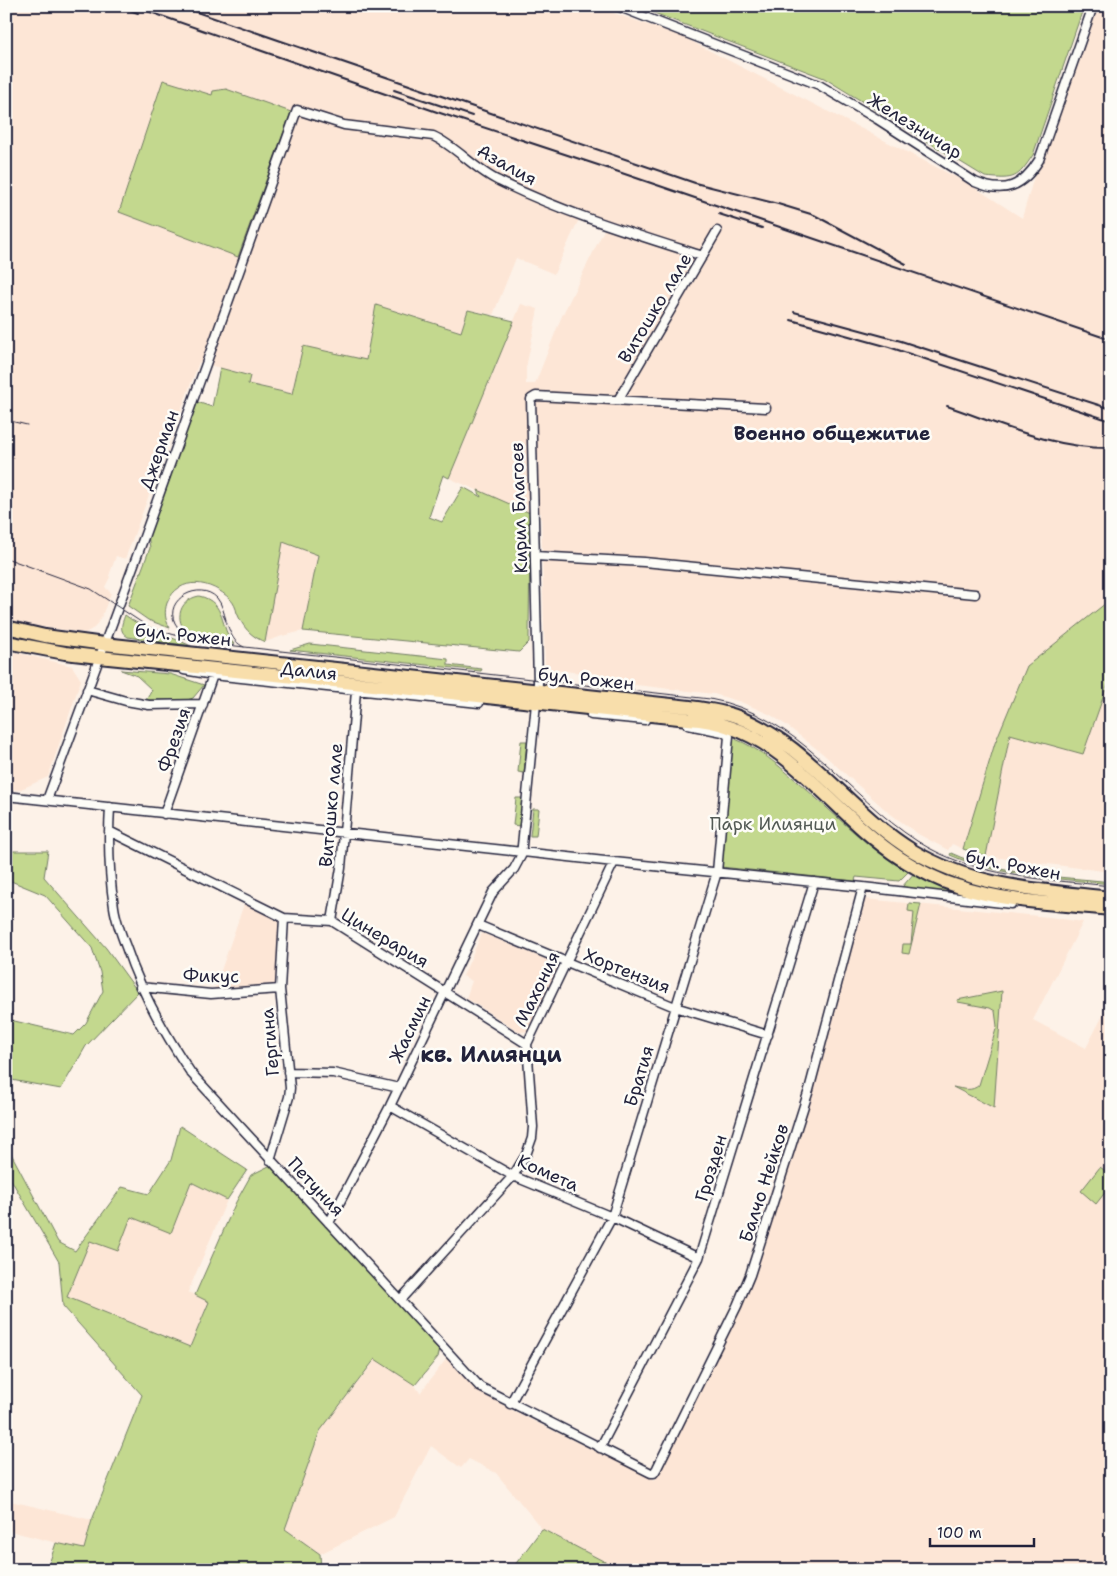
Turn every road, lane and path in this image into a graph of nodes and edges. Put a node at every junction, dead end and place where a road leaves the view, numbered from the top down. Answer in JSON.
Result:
{"nodes":[{"id":1,"x":617,"y":6,"type":"edge"},
{"id":2,"x":1093,"y":6,"type":"edge"},
{"id":3,"x":297,"y":110,"type":"joint"},
{"id":4,"x":717,"y":231,"type":"dead end"},
{"id":5,"x":703,"y":256,"type":"junction"},
{"id":6,"x":618,"y":400,"type":"junction"},
{"id":7,"x":766,"y":408,"type":"dead end"},
{"id":8,"x":535,"y":556,"type":"junction"},
{"id":9,"x":975,"y":594,"type":"dead end"},
{"id":10,"x":6,"y":627,"type":"edge"},
{"id":11,"x":6,"y":642,"type":"edge"},
{"id":12,"x":104,"y":644,"type":"junction"},
{"id":13,"x":99,"y":658,"type":"junction"},
{"id":14,"x":166,"y":664,"type":"junction"},
{"id":15,"x":213,"y":675,"type":"junction"},
{"id":16,"x":87,"y":690,"type":"junction"},
{"id":17,"x":356,"y":691,"type":"junction"},
{"id":18,"x":451,"y":697,"type":"junction"},
{"id":19,"x":537,"y":697,"type":"junction"},
{"id":20,"x":202,"y":704,"type":"junction"},
{"id":21,"x":479,"y":704,"type":"dead end"},
{"id":22,"x":617,"y":714,"type":"junction"},
{"id":23,"x":591,"y":715,"type":"dead end"},
{"id":24,"x":6,"y":796,"type":"edge"},
{"id":25,"x":47,"y":800,"type":"junction"},
{"id":26,"x":110,"y":807,"type":"junction"},
{"id":27,"x":164,"y":814,"type":"junction"},
{"id":28,"x":109,"y":831,"type":"junction"},
{"id":29,"x":344,"y":833,"type":"junction"},
{"id":30,"x":521,"y":851,"type":"junction"},
{"id":31,"x":614,"y":862,"type":"junction"},
{"id":32,"x":717,"y":872,"type":"junction"},
{"id":33,"x":814,"y":882,"type":"junction"},
{"id":34,"x":862,"y":887,"type":"junction"},
{"id":35,"x":1111,"y":898,"type":"edge"},
{"id":36,"x":1078,"y":906,"type":"junction"},
{"id":37,"x":1111,"y":909,"type":"edge"},
{"id":38,"x":284,"y":918,"type":"junction"},
{"id":39,"x":332,"y":922,"type":"junction"},
{"id":40,"x":478,"y":925,"type":"junction"},
{"id":41,"x":567,"y":962,"type":"junction"},
{"id":42,"x":140,"y":987,"type":"junction"},
{"id":43,"x":280,"y":989,"type":"junction"},
{"id":44,"x":445,"y":992,"type":"junction"},
{"id":45,"x":675,"y":1007,"type":"junction"},
{"id":46,"x":768,"y":1035,"type":"junction"},
{"id":47,"x":527,"y":1044,"type":"junction"},
{"id":48,"x":288,"y":1072,"type":"junction"},
{"id":49,"x":399,"y":1088,"type":"junction"},
{"id":50,"x":390,"y":1106,"type":"junction"},
{"id":51,"x":270,"y":1160,"type":"junction"},
{"id":52,"x":513,"y":1176,"type":"junction"},
{"id":53,"x":612,"y":1217,"type":"junction"},
{"id":54,"x":328,"y":1223,"type":"junction"},
{"id":55,"x":700,"y":1258,"type":"junction"},
{"id":56,"x":401,"y":1299,"type":"junction"},
{"id":57,"x":510,"y":1404,"type":"junction"},
{"id":58,"x":600,"y":1448,"type":"junction"},
{"id":59,"x":654,"y":1472,"type":"joint"}],
"edges":[{"from":1,"to":2,"type":"street","name":"Железничар"},
{"from":3,"to":5,"type":"street","name":"Азалия"},
{"from":3,"to":12,"type":"street","name":"Джерман"},
{"from":4,"to":5,"type":"street","name":"Витошко лале"},
{"from":5,"to":6,"type":"street","name":"Витошко лале"},
{"from":6,"to":7,"type":"street","name":"Кирил Благоев"},
{"from":6,"to":8,"type":"street","name":"Кирил Благоев"},
{"from":8,"to":9,"type":"street"},
{"from":8,"to":19,"type":"street","name":"Кирил Благоев"},
{"from":10,"to":12,"type":"main road","name":"бул. Рожен"},
{"from":11,"to":13,"type":"main road","name":"бул. Рожен"},
{"from":12,"to":13,"type":"street","name":"Джерман"},
{"from":12,"to":19,"type":"main road","name":"бул. Рожен"},
{"from":13,"to":14,"type":"main road","name":"бул. Рожен"},
{"from":13,"to":16,"type":"street","name":"Джерман"},
{"from":14,"to":15,"type":"street","name":"Далия"},
{"from":14,"to":18,"type":"main road","name":"бул. Рожен"},
{"from":15,"to":17,"type":"street","name":"Далия"},
{"from":15,"to":20,"type":"street","name":"Фрезия"},
{"from":16,"to":20,"type":"street"},
{"from":16,"to":25,"type":"street","name":"Джерман"},
{"from":17,"to":18,"type":"street","name":"Далия"},
{"from":17,"to":29,"type":"street","name":"Витошко лале"},
{"from":18,"to":19,"type":"main road","name":"бул. Рожен"},
{"from":18,"to":21,"type":"street","name":"Далия"},
{"from":19,"to":22,"type":"main road","name":"бул. Рожен"},
{"from":19,"to":30,"type":"street","name":"Кирил Благоев"},
{"from":19,"to":35,"type":"main road","name":"бул. Рожен"},
{"from":20,"to":27,"type":"street","name":"Фрезия"},
{"from":22,"to":23,"type":"street"},
{"from":22,"to":32,"type":"street","name":"Братия"},
{"from":22,"to":36,"type":"main road","name":"бул. Рожен"},
{"from":24,"to":25,"type":"street","name":"бул. Рожен"},
{"from":25,"to":26,"type":"street","name":"бул. Рожен"},
{"from":26,"to":27,"type":"street","name":"бул. Рожен"},
{"from":26,"to":28,"type":"street","name":"Петуния"},
{"from":27,"to":29,"type":"street","name":"бул. Рожен"},
{"from":28,"to":38,"type":"street","name":"Цинерария"},
{"from":28,"to":42,"type":"street","name":"Петуния"},
{"from":29,"to":30,"type":"street","name":"бул. Рожен"},
{"from":29,"to":39,"type":"street","name":"Витошко лале"},
{"from":30,"to":31,"type":"street","name":"бул. Рожен"},
{"from":30,"to":40,"type":"street","name":"Жасмин"},
{"from":31,"to":32,"type":"street","name":"бул. Рожен"},
{"from":31,"to":41,"type":"street","name":"Махония"},
{"from":32,"to":33,"type":"street","name":"бул. Рожен"},
{"from":32,"to":45,"type":"street","name":"Братия"},
{"from":33,"to":34,"type":"street","name":"бул. Рожен"},
{"from":33,"to":46,"type":"street","name":"Грозден"},
{"from":34,"to":36,"type":"street","name":"бул. Рожен"},
{"from":34,"to":59,"type":"street","name":"Балчо Нейков"},
{"from":36,"to":37,"type":"main road","name":"бул. Рожен"},
{"from":38,"to":39,"type":"street","name":"Цинерария"},
{"from":38,"to":43,"type":"street","name":"Гергина"},
{"from":39,"to":44,"type":"street","name":"Цинерария"},
{"from":40,"to":41,"type":"street","name":"Хортензия"},
{"from":40,"to":44,"type":"street","name":"Жасмин"},
{"from":41,"to":45,"type":"street","name":"Хортензия"},
{"from":41,"to":47,"type":"street","name":"Махония"},
{"from":42,"to":43,"type":"street","name":"Фикус"},
{"from":42,"to":51,"type":"street","name":"Петуния"},
{"from":43,"to":48,"type":"street","name":"Гергина"},
{"from":44,"to":47,"type":"street","name":"Цинерария"},
{"from":44,"to":49,"type":"street","name":"Жасмин"},
{"from":45,"to":46,"type":"street","name":"Хортензия"},
{"from":45,"to":53,"type":"street","name":"Братия"},
{"from":46,"to":55,"type":"street","name":"Грозден"},
{"from":47,"to":52,"type":"street","name":"Махония"},
{"from":48,"to":49,"type":"street"},
{"from":48,"to":51,"type":"street","name":"Гергина"},
{"from":49,"to":50,"type":"street","name":"Жасмин"},
{"from":50,"to":52,"type":"street","name":"Комета"},
{"from":50,"to":54,"type":"street","name":"Жасмин"},
{"from":51,"to":54,"type":"street","name":"Петуния"},
{"from":52,"to":53,"type":"street","name":"Комета"},
{"from":52,"to":56,"type":"street","name":"Махония"},
{"from":53,"to":55,"type":"street","name":"Комета"},
{"from":53,"to":57,"type":"street","name":"Братия"},
{"from":54,"to":56,"type":"street","name":"Петуния"},
{"from":55,"to":58,"type":"street","name":"Грозден"},
{"from":56,"to":57,"type":"street","name":"Петуния"},
{"from":57,"to":58,"type":"street","name":"Петуния"},
{"from":58,"to":59,"type":"street","name":"Петуния"}]}
